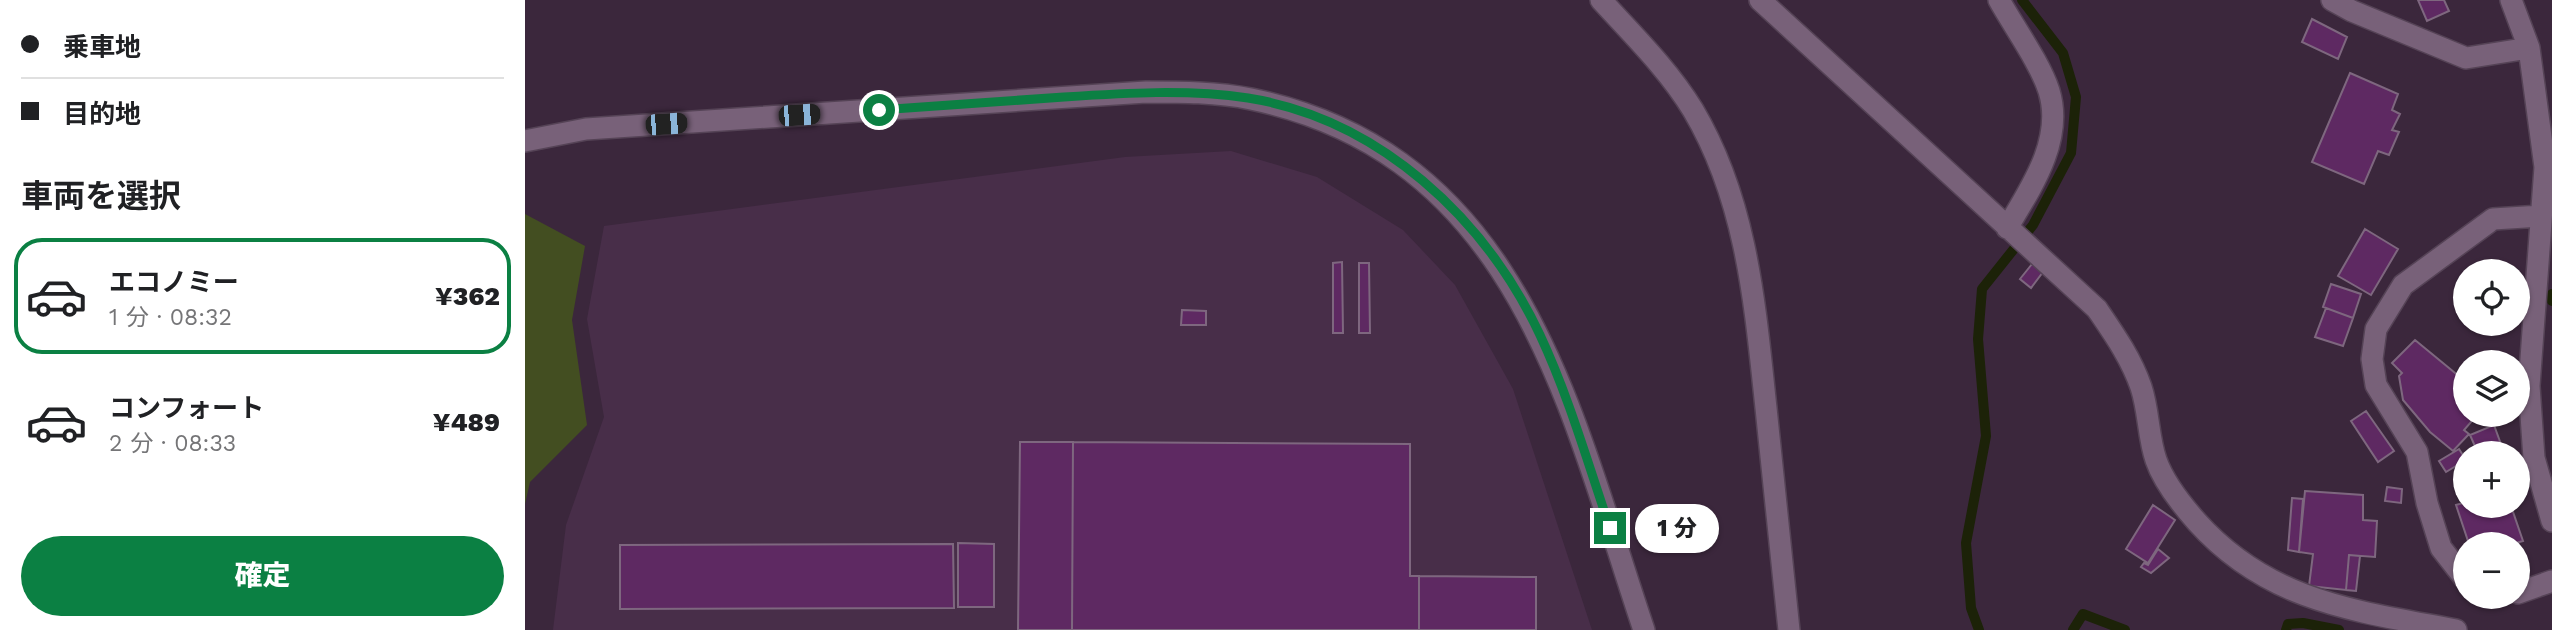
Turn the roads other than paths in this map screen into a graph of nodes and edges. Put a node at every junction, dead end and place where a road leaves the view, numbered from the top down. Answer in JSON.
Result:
{"nodes":[{"id":1,"x":1601,"y":0,"type":"edge"},
{"id":2,"x":1760,"y":0,"type":"edge"},
{"id":3,"x":1999,"y":0,"type":"edge"},
{"id":4,"x":2332,"y":0,"type":"edge"},
{"id":5,"x":2511,"y":0,"type":"edge"},
{"id":6,"x":2529,"y":48,"type":"junction"},
{"id":7,"x":525,"y":141,"type":"edge"},
{"id":8,"x":2541,"y":216,"type":"junction"},
{"id":9,"x":2018,"y":238,"type":"junction"},
{"id":10,"x":2552,"y":522,"type":"edge"},
{"id":11,"x":2453,"y":563,"type":"edge"},
{"id":12,"x":2552,"y":581,"type":"edge"},
{"id":13,"x":2530,"y":589,"type":"edge"},
{"id":14,"x":1644,"y":630,"type":"edge"},
{"id":15,"x":1789,"y":630,"type":"edge"},
{"id":16,"x":2456,"y":630,"type":"edge"}],
"edges":[{"from":1,"to":15,"type":"street"},
{"from":2,"to":9,"type":"street"},
{"from":3,"to":9,"type":"street"},
{"from":4,"to":6,"type":"street"},
{"from":5,"to":6,"type":"street"},
{"from":6,"to":8,"type":"street"},
{"from":7,"to":14,"type":"street"},
{"from":8,"to":10,"type":"street"},
{"from":8,"to":11,"type":"street"},
{"from":9,"to":16,"type":"street"},
{"from":12,"to":13,"type":"street"}]}
